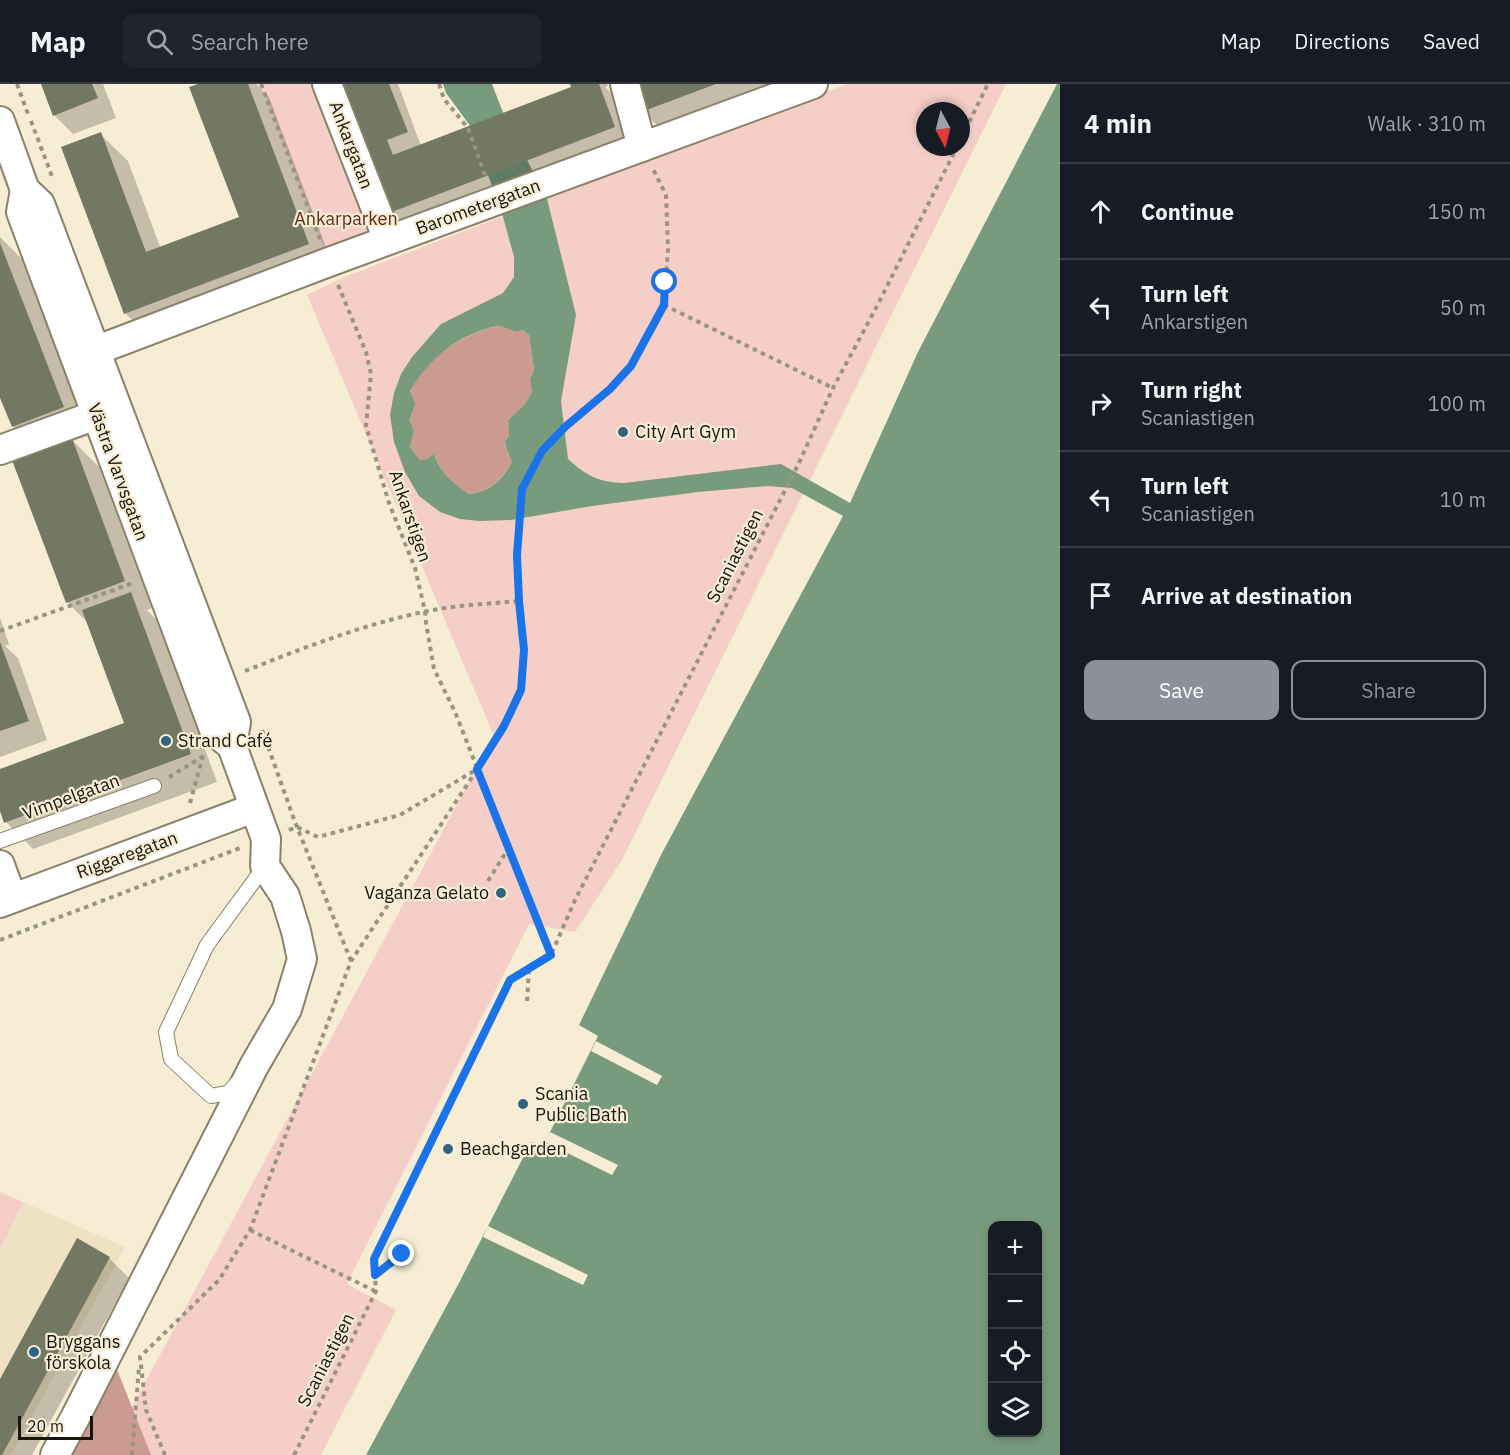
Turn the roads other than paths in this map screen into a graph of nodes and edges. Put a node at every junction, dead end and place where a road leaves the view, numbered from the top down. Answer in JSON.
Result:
{"nodes":[{"id":1,"x":327,"y":84,"type":"edge"},
{"id":2,"x":625,"y":84,"type":"edge"},
{"id":3,"x":813,"y":84,"type":"edge"},
{"id":4,"x":0,"y":121,"type":"edge"},
{"id":5,"x":642,"y":147,"type":"junction"},
{"id":6,"x":14,"y":175,"type":"edge"},
{"id":7,"x":388,"y":240,"type":"junction"},
{"id":8,"x":85,"y":354,"type":"junction"},
{"id":9,"x":107,"y":411,"type":"junction"},
{"id":10,"x":0,"y":450,"type":"edge"},
{"id":11,"x":154,"y":786,"type":"dead end"},
{"id":12,"x":254,"y":808,"type":"junction"},
{"id":13,"x":0,"y":841,"type":"edge"},
{"id":14,"x":265,"y":852,"type":"junction"},
{"id":15,"x":0,"y":865,"type":"edge"},
{"id":16,"x":6,"y":900,"type":"edge"},
{"id":17,"x":254,"y":1066,"type":"junction"},
{"id":18,"x":54,"y":1455,"type":"edge"}],
"edges":[{"from":1,"to":7,"type":"street","name":"Ankargatan"},
{"from":2,"to":5,"type":"street"},
{"from":3,"to":5,"type":"street","name":"Barometergatan"},
{"from":4,"to":6,"type":"street","name":"Västra Varvsgatan"},
{"from":5,"to":7,"type":"street","name":"Barometergatan"},
{"from":6,"to":8,"type":"street","name":"Västra Varvsgatan"},
{"from":7,"to":8,"type":"street","name":"Barometergatan"},
{"from":8,"to":9,"type":"street","name":"Västra Varvsgatan"},
{"from":9,"to":10,"type":"street"},
{"from":9,"to":12,"type":"street","name":"Västra Varvsgatan"},
{"from":11,"to":13,"type":"lane","name":"Vimpelgatan"},
{"from":12,"to":14,"type":"street"},
{"from":12,"to":16,"type":"street","name":"Riggaregatan"},
{"from":14,"to":17,"type":"street"},
{"from":14,"to":17,"type":"lane"},
{"from":15,"to":16,"type":"street"},
{"from":17,"to":18,"type":"street"}]}
